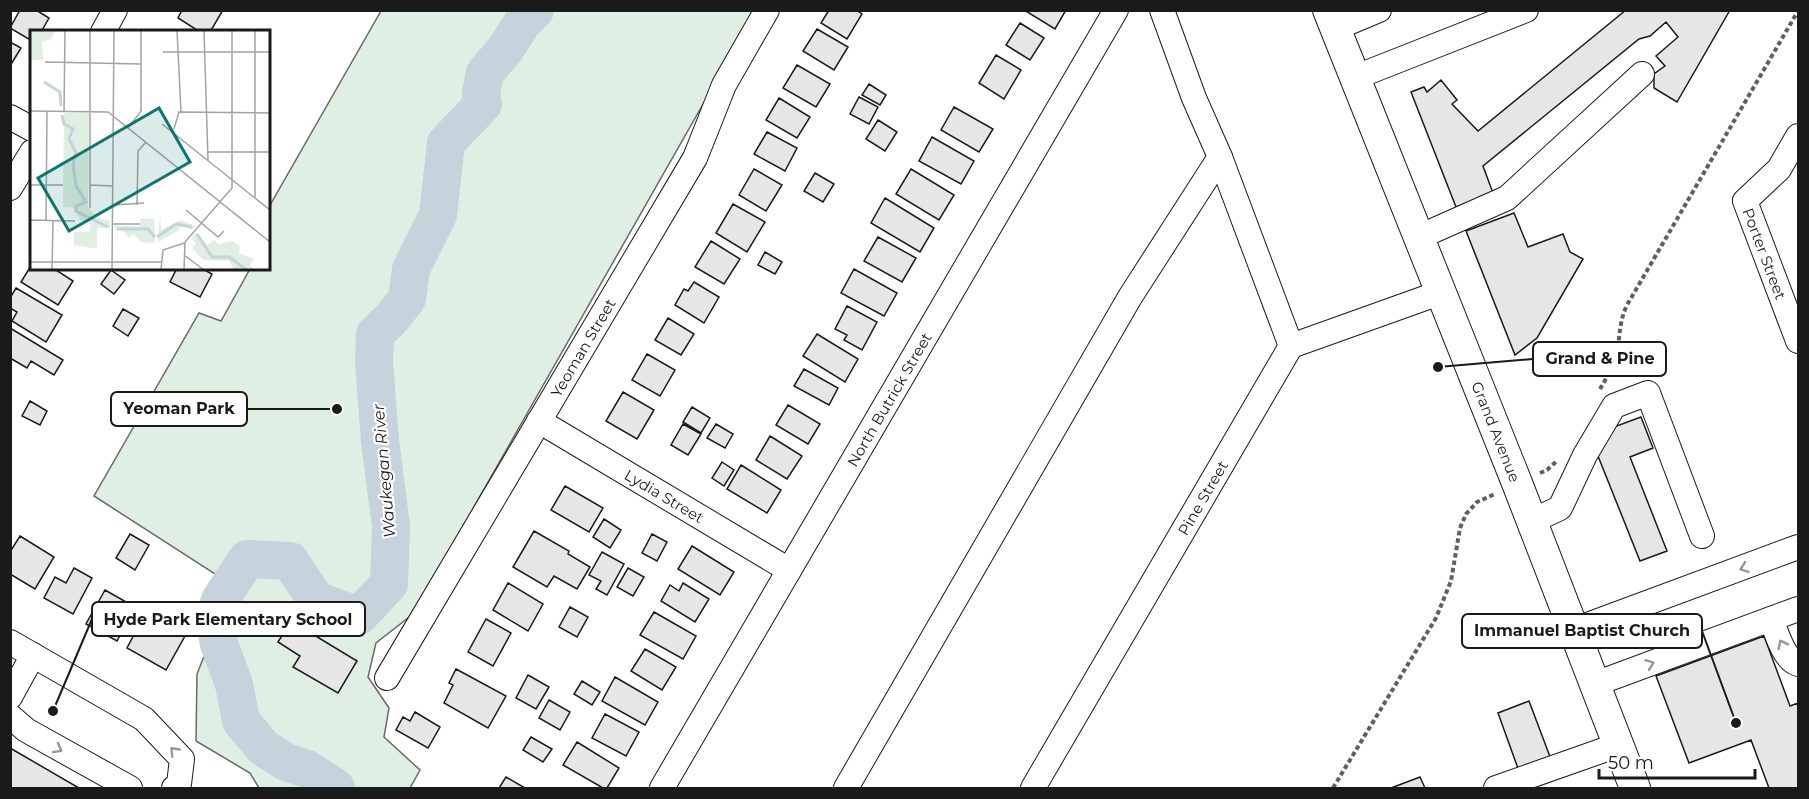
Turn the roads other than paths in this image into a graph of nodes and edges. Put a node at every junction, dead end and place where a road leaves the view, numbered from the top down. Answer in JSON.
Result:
{"nodes":[{"id":1,"x":115,"y":10,"type":"edge"},
{"id":2,"x":767,"y":10,"type":"edge"},
{"id":3,"x":1116,"y":10,"type":"edge"},
{"id":4,"x":1162,"y":10,"type":"edge"},
{"id":5,"x":1379,"y":10,"type":"edge"},
{"id":6,"x":1526,"y":10,"type":"edge"},
{"id":7,"x":1495,"y":16,"type":"edge"},
{"id":8,"x":1332,"y":19,"type":"edge"},
{"id":9,"x":104,"y":30,"type":"edge"},
{"id":10,"x":1642,"y":74,"type":"dead end"},
{"id":11,"x":1356,"y":77,"type":"junction"},
{"id":12,"x":10,"y":117,"type":"edge"},
{"id":13,"x":30,"y":128,"type":"edge"},
{"id":14,"x":1798,"y":136,"type":"edge"},
{"id":15,"x":30,"y":155,"type":"edge"},
{"id":16,"x":1220,"y":157,"type":"junction"},
{"id":17,"x":10,"y":188,"type":"edge"},
{"id":18,"x":1419,"y":237,"type":"junction"},
{"id":19,"x":1442,"y":292,"type":"junction"},
{"id":20,"x":1798,"y":341,"type":"edge"},
{"id":21,"x":1291,"y":346,"type":"junction"},
{"id":22,"x":539,"y":421,"type":"junction"},
{"id":23,"x":1532,"y":521,"type":"junction"},
{"id":24,"x":1702,"y":536,"type":"dead end"},
{"id":25,"x":1798,"y":547,"type":"edge"},
{"id":26,"x":789,"y":570,"type":"junction"},
{"id":27,"x":1798,"y":609,"type":"edge"},
{"id":28,"x":1771,"y":619,"type":"junction"},
{"id":29,"x":1574,"y":630,"type":"junction"},
{"id":30,"x":10,"y":642,"type":"edge"},
{"id":31,"x":33,"y":655,"type":"junction"},
{"id":32,"x":1798,"y":664,"type":"edge"},
{"id":33,"x":387,"y":678,"type":"dead end"},
{"id":34,"x":1595,"y":684,"type":"junction"},
{"id":35,"x":10,"y":697,"type":"edge"},
{"id":36,"x":10,"y":716,"type":"edge"},
{"id":37,"x":1618,"y":745,"type":"junction"},
{"id":38,"x":667,"y":787,"type":"edge"},
{"id":39,"x":130,"y":789,"type":"edge"},
{"id":40,"x":174,"y":789,"type":"edge"},
{"id":41,"x":846,"y":789,"type":"edge"},
{"id":42,"x":1033,"y":789,"type":"edge"},
{"id":43,"x":1496,"y":789,"type":"edge"},
{"id":44,"x":1635,"y":789,"type":"edge"}],
"edges":[{"from":1,"to":9,"type":"street"},
{"from":2,"to":22,"type":"street","name":"Yeoman Street"},
{"from":3,"to":26,"type":"street","name":"North Butrick Street"},
{"from":4,"to":16,"type":"street"},
{"from":5,"to":8,"type":"street"},
{"from":6,"to":7,"type":"street"},
{"from":7,"to":11,"type":"street"},
{"from":8,"to":11,"type":"main road","name":"Grand Avenue"},
{"from":10,"to":18,"type":"street"},
{"from":11,"to":18,"type":"main road","name":"Grand Avenue"},
{"from":12,"to":13,"type":"street"},
{"from":14,"to":20,"type":"street","name":"Porter Street"},
{"from":15,"to":17,"type":"street"},
{"from":16,"to":21,"type":"street"},
{"from":16,"to":41,"type":"street"},
{"from":18,"to":19,"type":"main road","name":"Grand Avenue"},
{"from":19,"to":21,"type":"street"},
{"from":19,"to":23,"type":"main road","name":"Grand Avenue"},
{"from":21,"to":42,"type":"street","name":"Pine Street"},
{"from":22,"to":26,"type":"street","name":"Lydia Street"},
{"from":22,"to":33,"type":"street","name":"Yeoman Street"},
{"from":23,"to":24,"type":"street"},
{"from":23,"to":29,"type":"main road","name":"Grand Avenue"},
{"from":25,"to":29,"type":"street","one_way":true},
{"from":26,"to":38,"type":"street","name":"North Butrick Street"},
{"from":27,"to":28,"type":"street"},
{"from":32,"to":28,"type":"street","one_way":true},
{"from":34,"to":28,"type":"street","one_way":true},
{"from":29,"to":34,"type":"main road","name":"Grand Avenue"},
{"from":30,"to":31,"type":"street"},
{"from":31,"to":35,"type":"street"},
{"from":40,"to":31,"type":"street","one_way":true},
{"from":34,"to":37,"type":"main road","name":"Grand Avenue"},
{"from":36,"to":39,"type":"street","one_way":true},
{"from":37,"to":43,"type":"street"},
{"from":37,"to":44,"type":"main road","name":"Grand Avenue"}]}
